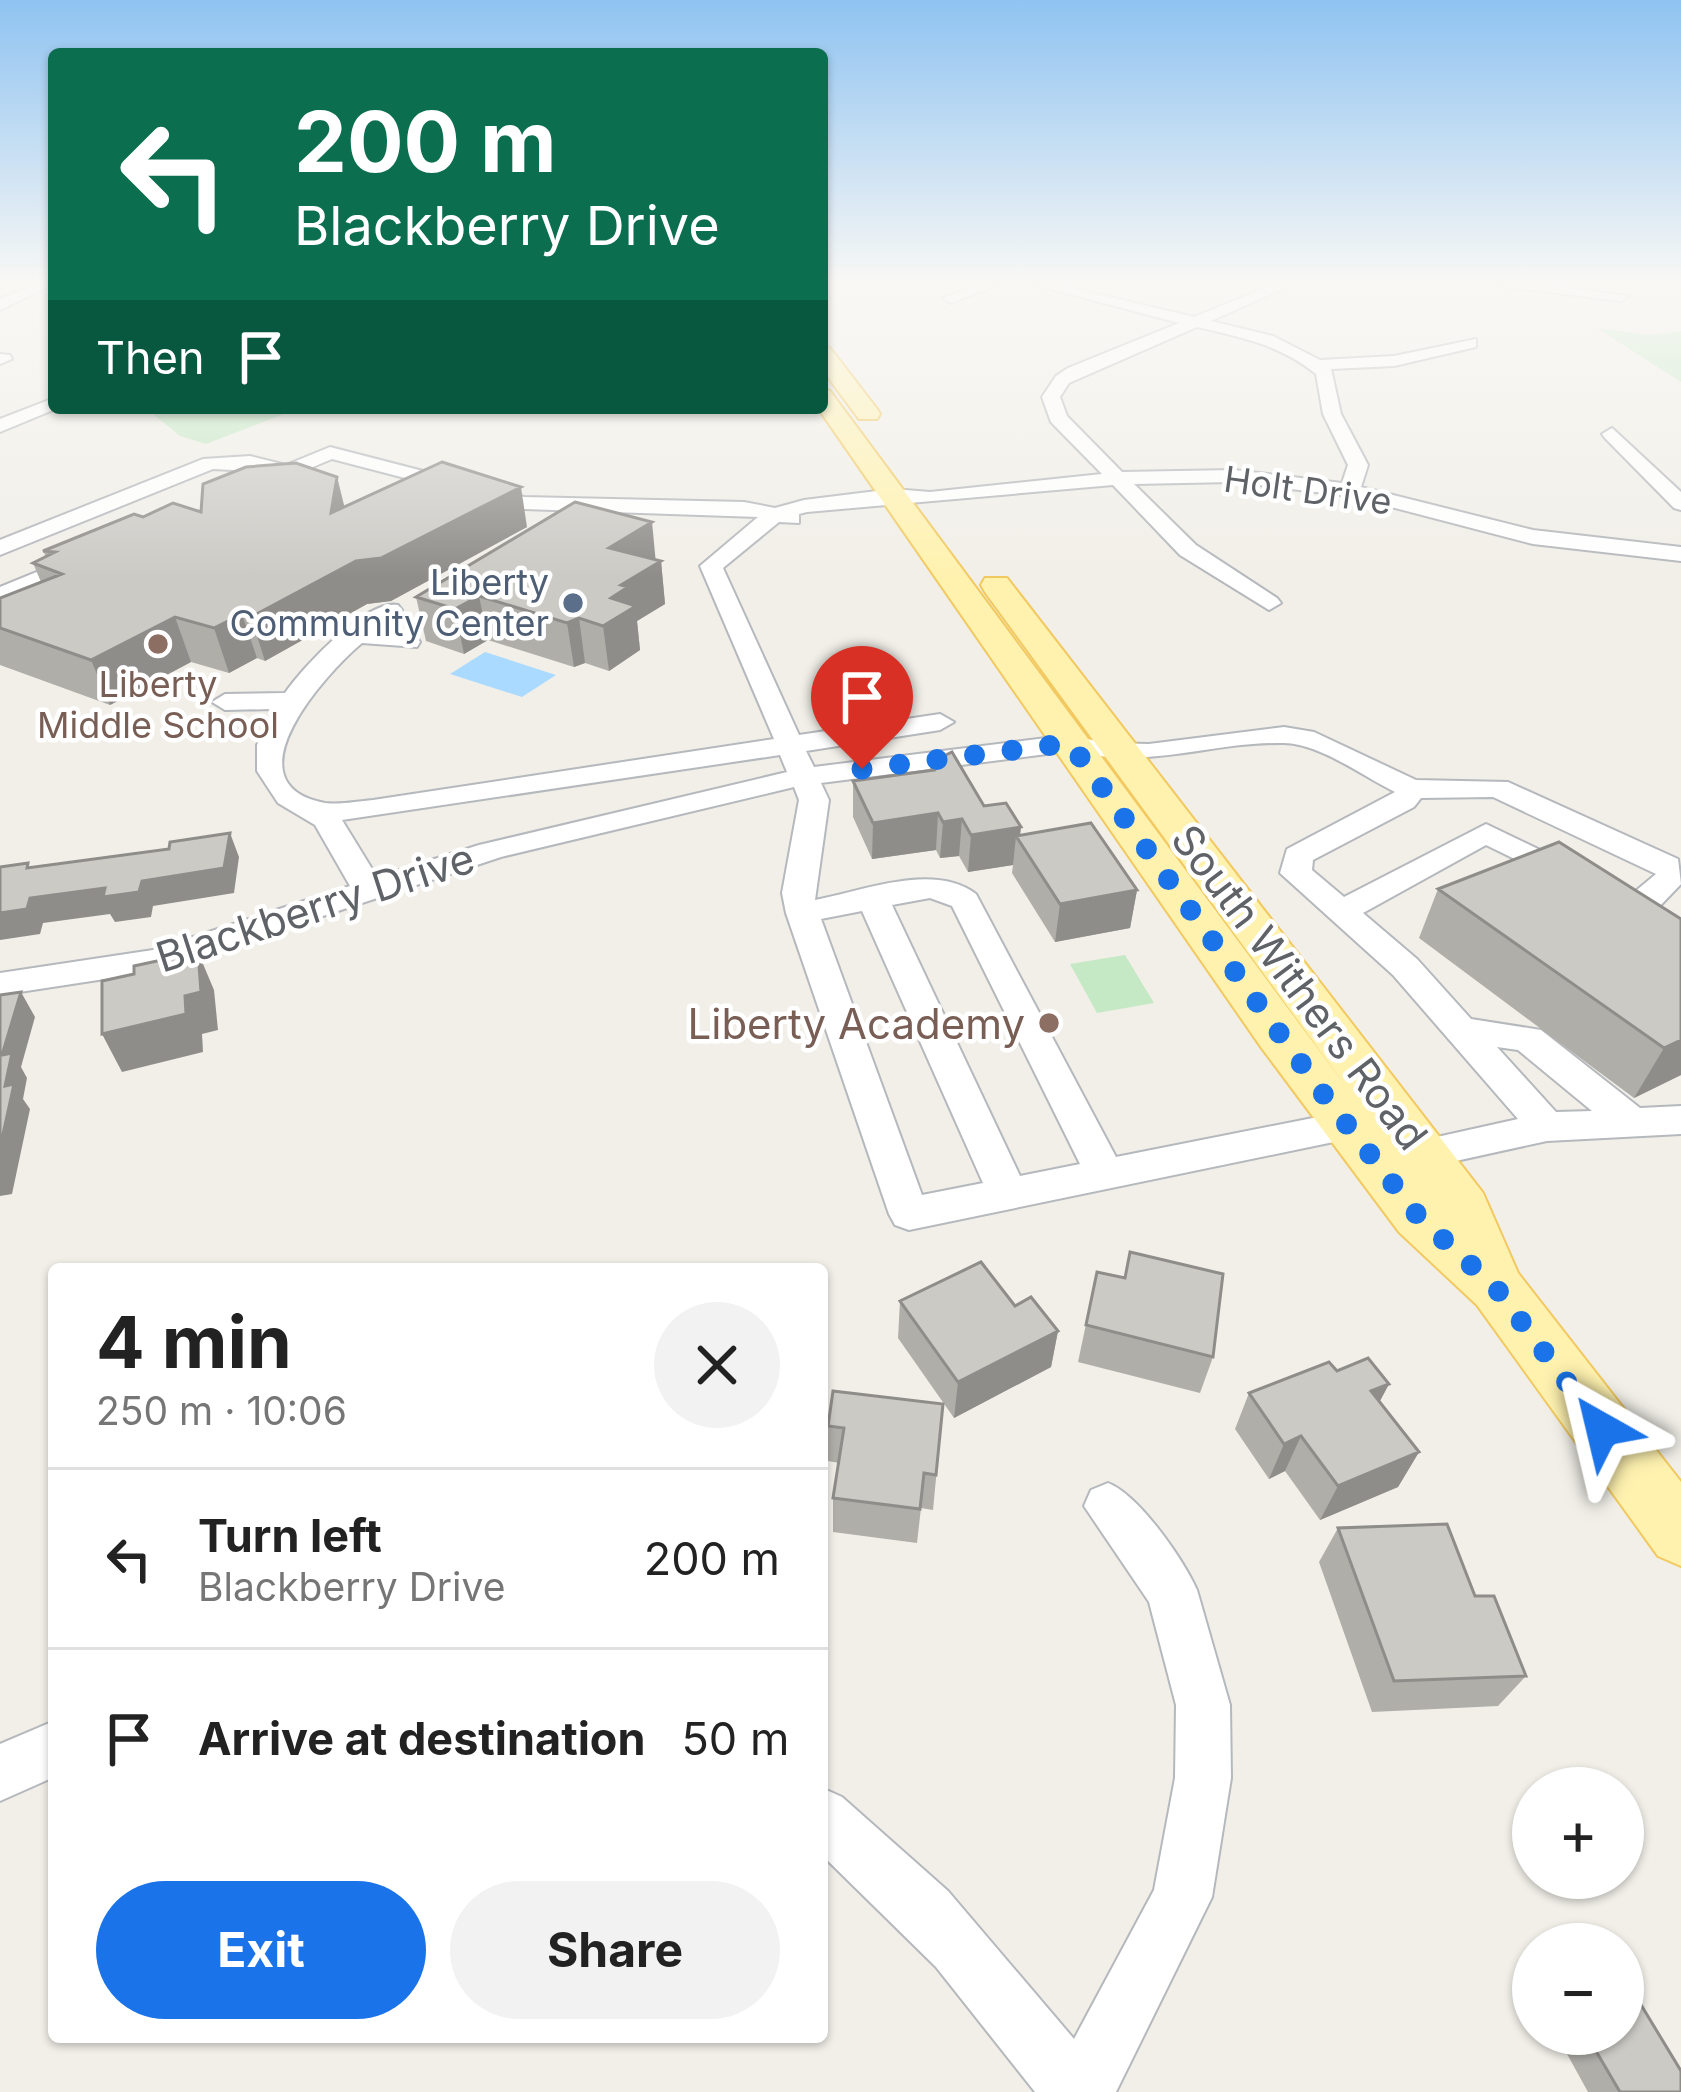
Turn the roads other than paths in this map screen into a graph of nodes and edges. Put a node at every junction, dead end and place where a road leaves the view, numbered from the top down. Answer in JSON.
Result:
{"nodes":[{"id":1,"x":839,"y":383,"type":"edge"},
{"id":2,"x":1061,"y":383,"type":"edge"},
{"id":3,"x":1328,"y":383,"type":"edge"},
{"id":4,"x":828,"y":403,"type":"edge"},
{"id":5,"x":48,"y":406,"type":"edge"},
{"id":6,"x":0,"y":426,"type":"edge"},
{"id":7,"x":1612,"y":434,"type":"dead end"},
{"id":8,"x":287,"y":472,"type":"junction"},
{"id":9,"x":1121,"y":478,"type":"junction"},
{"id":10,"x":246,"y":489,"type":"edge"},
{"id":11,"x":1350,"y":490,"type":"junction"},
{"id":12,"x":908,"y":501,"type":"junction"},
{"id":13,"x":1681,"y":504,"type":"edge"},
{"id":14,"x":772,"y":517,"type":"junction"},
{"id":15,"x":746,"y":538,"type":"junction"},
{"id":16,"x":783,"y":547,"type":"dead end"},
{"id":17,"x":0,"y":548,"type":"edge"},
{"id":18,"x":103,"y":551,"type":"edge"},
{"id":19,"x":1681,"y":554,"type":"edge"},
{"id":20,"x":0,"y":596,"type":"edge"},
{"id":21,"x":1269,"y":603,"type":"dead end"},
{"id":22,"x":390,"y":610,"type":"dead end"},
{"id":23,"x":354,"y":634,"type":"junction"},
{"id":24,"x":408,"y":642,"type":"dead end"},
{"id":25,"x":292,"y":701,"type":"junction"},
{"id":26,"x":225,"y":702,"type":"dead end"},
{"id":27,"x":940,"y":722,"type":"dead end"},
{"id":28,"x":1095,"y":752,"type":"junction"},
{"id":29,"x":803,"y":774,"type":"junction"},
{"id":30,"x":1411,"y":788,"type":"junction"},
{"id":31,"x":320,"y":812,"type":"junction"},
{"id":32,"x":1486,"y":833,"type":"junction"},
{"id":33,"x":369,"y":891,"type":"junction"},
{"id":34,"x":874,"y":898,"type":"junction"},
{"id":35,"x":1343,"y":910,"type":"junction"},
{"id":36,"x":802,"y":913,"type":"junction"},
{"id":37,"x":0,"y":984,"type":"edge"},
{"id":38,"x":1465,"y":1030,"type":"junction"},
{"id":39,"x":1681,"y":1120,"type":"edge"},
{"id":40,"x":1633,"y":1123,"type":"junction"},
{"id":41,"x":1348,"y":1125,"type":"junction"},
{"id":42,"x":1547,"y":1127,"type":"junction"},
{"id":43,"x":1424,"y":1153,"type":"junction"},
{"id":44,"x":1105,"y":1174,"type":"junction"},
{"id":45,"x":1008,"y":1194,"type":"junction"},
{"id":46,"x":1496,"y":1288,"type":"junction"},
{"id":47,"x":1108,"y":1506,"type":"dead end"},
{"id":48,"x":1681,"y":1534,"type":"edge"},
{"id":49,"x":48,"y":1752,"type":"edge"},
{"id":50,"x":0,"y":1774,"type":"edge"},
{"id":51,"x":828,"y":1821,"type":"edge"},
{"id":52,"x":1078,"y":2092,"type":"edge"}],
"edges":[{"from":1,"to":12,"type":"main road","name":"South Withers Road"},
{"from":2,"to":9,"type":"street"},
{"from":3,"to":11,"type":"street"},
{"from":4,"to":12,"type":"main road","name":"South Withers Road"},
{"from":5,"to":6,"type":"street"},
{"from":7,"to":13,"type":"street"},
{"from":8,"to":10,"type":"street","name":"Holt Drive"},
{"from":8,"to":14,"type":"street","name":"Holt Drive"},
{"from":8,"to":17,"type":"street"},
{"from":9,"to":11,"type":"street","name":"Holt Drive"},
{"from":9,"to":12,"type":"street","name":"Holt Drive"},
{"from":9,"to":21,"type":"street"},
{"from":11,"to":19,"type":"street","name":"Holt Drive"},
{"from":12,"to":14,"type":"street","name":"Holt Drive"},
{"from":12,"to":28,"type":"main road","name":"South Withers Road"},
{"from":14,"to":15,"type":"street"},
{"from":15,"to":16,"type":"street"},
{"from":15,"to":29,"type":"street"},
{"from":18,"to":20,"type":"street"},
{"from":22,"to":23,"type":"street"},
{"from":23,"to":24,"type":"street"},
{"from":23,"to":25,"type":"street"},
{"from":25,"to":26,"type":"street"},
{"from":25,"to":31,"type":"street"},
{"from":27,"to":29,"type":"street"},
{"from":28,"to":29,"type":"street","name":"Blackberry Drive"},
{"from":28,"to":30,"type":"street","name":"Blackberry Drive"},
{"from":28,"to":41,"type":"main road","name":"South Withers Road"},
{"from":28,"to":43,"type":"main road","name":"South Withers Road"},
{"from":29,"to":31,"type":"street"},
{"from":29,"to":33,"type":"street","name":"Blackberry Drive"},
{"from":29,"to":36,"type":"street"},
{"from":30,"to":32,"type":"street","name":"Blackberry Drive"},
{"from":30,"to":32,"type":"street","name":"Blackberry Drive"},
{"from":30,"to":35,"type":"street"},
{"from":31,"to":33,"type":"street"},
{"from":32,"to":35,"type":"street"},
{"from":33,"to":37,"type":"street","name":"Blackberry Drive"},
{"from":34,"to":36,"type":"street"},
{"from":34,"to":44,"type":"street"},
{"from":34,"to":45,"type":"street"},
{"from":35,"to":38,"type":"street"},
{"from":36,"to":45,"type":"street"},
{"from":38,"to":40,"type":"street"},
{"from":38,"to":42,"type":"street"},
{"from":39,"to":40,"type":"street"},
{"from":40,"to":42,"type":"street"},
{"from":41,"to":44,"type":"street"},
{"from":41,"to":46,"type":"main road","name":"South Withers Road"},
{"from":42,"to":43,"type":"street"},
{"from":43,"to":46,"type":"main road","name":"South Withers Road"},
{"from":44,"to":45,"type":"street"},
{"from":46,"to":48,"type":"main road","name":"South Withers Road"},
{"from":47,"to":52,"type":"street"},
{"from":49,"to":50,"type":"street"},
{"from":51,"to":52,"type":"street"}]}
